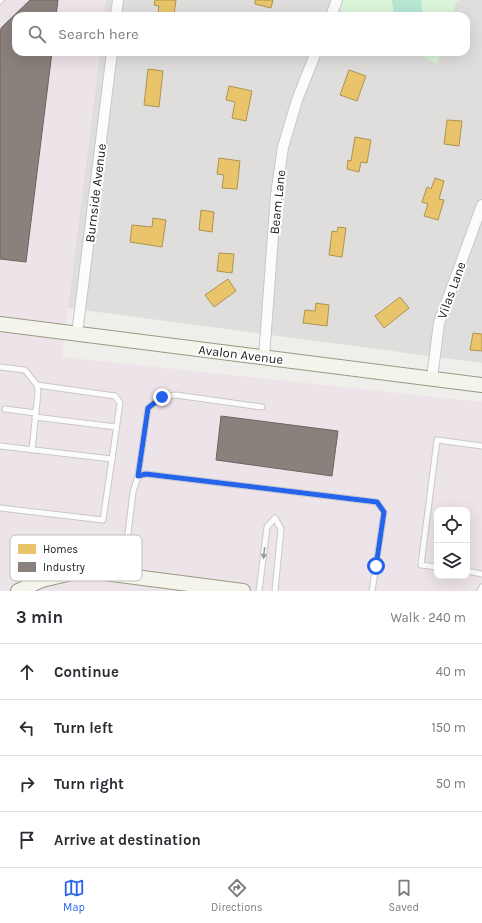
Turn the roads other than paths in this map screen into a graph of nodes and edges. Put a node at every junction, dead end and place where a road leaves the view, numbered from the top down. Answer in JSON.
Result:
{"nodes":[{"id":1,"x":118,"y":0,"type":"edge"},
{"id":2,"x":337,"y":0,"type":"edge"},
{"id":3,"x":116,"y":12,"type":"edge"},
{"id":4,"x":332,"y":12,"type":"edge"},
{"id":5,"x":112,"y":56,"type":"edge"},
{"id":6,"x":314,"y":56,"type":"edge"},
{"id":7,"x":482,"y":205,"type":"edge"},
{"id":8,"x":0,"y":324,"type":"edge"},
{"id":9,"x":77,"y":334,"type":"junction"},
{"id":10,"x":264,"y":357,"type":"junction"},
{"id":11,"x":0,"y":367,"type":"edge"},
{"id":12,"x":432,"y":378,"type":"junction"},
{"id":13,"x":37,"y":385,"type":"junction"},
{"id":14,"x":482,"y":385,"type":"edge"},
{"id":15,"x":262,"y":407,"type":"dead end"},
{"id":16,"x":5,"y":409,"type":"dead end"},
{"id":17,"x":36,"y":415,"type":"junction"},
{"id":18,"x":116,"y":427,"type":"junction"},
{"id":19,"x":0,"y":446,"type":"edge"},
{"id":20,"x":482,"y":446,"type":"edge"},
{"id":21,"x":32,"y":450,"type":"junction"},
{"id":22,"x":112,"y":458,"type":"junction"},
{"id":23,"x":138,"y":476,"type":"junction"},
{"id":24,"x":0,"y":508,"type":"edge"},
{"id":25,"x":128,"y":535,"type":"edge"},
{"id":26,"x":434,"y":567,"type":"edge"},
{"id":27,"x":470,"y":572,"type":"edge"},
{"id":28,"x":482,"y":574,"type":"edge"},
{"id":29,"x":142,"y":578,"type":"edge"},
{"id":30,"x":40,"y":581,"type":"edge"},
{"id":31,"x":482,"y":587,"type":"edge"},
{"id":32,"x":18,"y":591,"type":"edge"},
{"id":33,"x":243,"y":591,"type":"edge"},
{"id":34,"x":259,"y":591,"type":"edge"},
{"id":35,"x":275,"y":591,"type":"edge"},
{"id":36,"x":372,"y":591,"type":"edge"},
{"id":37,"x":480,"y":591,"type":"edge"}],
"edges":[{"from":1,"to":3,"type":"street"},
{"from":2,"to":4,"type":"street"},
{"from":5,"to":9,"type":"street","name":"Burnside Avenue"},
{"from":6,"to":10,"type":"street","name":"Beam Lane"},
{"from":7,"to":12,"type":"street","name":"Vilas Lane"},
{"from":8,"to":9,"type":"street","name":"Avalon Avenue"},
{"from":9,"to":10,"type":"street","name":"Avalon Avenue"},
{"from":10,"to":12,"type":"street","name":"Avalon Avenue"},
{"from":11,"to":13,"type":"lane"},
{"from":12,"to":14,"type":"street","name":"Avalon Avenue"},
{"from":13,"to":17,"type":"lane"},
{"from":13,"to":18,"type":"lane"},
{"from":15,"to":23,"type":"lane"},
{"from":16,"to":17,"type":"lane"},
{"from":17,"to":18,"type":"lane"},
{"from":17,"to":21,"type":"lane"},
{"from":18,"to":22,"type":"lane"},
{"from":19,"to":21,"type":"lane"},
{"from":20,"to":26,"type":"lane"},
{"from":21,"to":22,"type":"lane"},
{"from":22,"to":24,"type":"lane"},
{"from":23,"to":25,"type":"lane"},
{"from":23,"to":36,"type":"lane"},
{"from":27,"to":28,"type":"lane"},
{"from":29,"to":33,"type":"street"},
{"from":30,"to":32,"type":"street"},
{"from":31,"to":37,"type":"lane"},
{"from":35,"to":34,"type":"lane","one_way":true}]}
